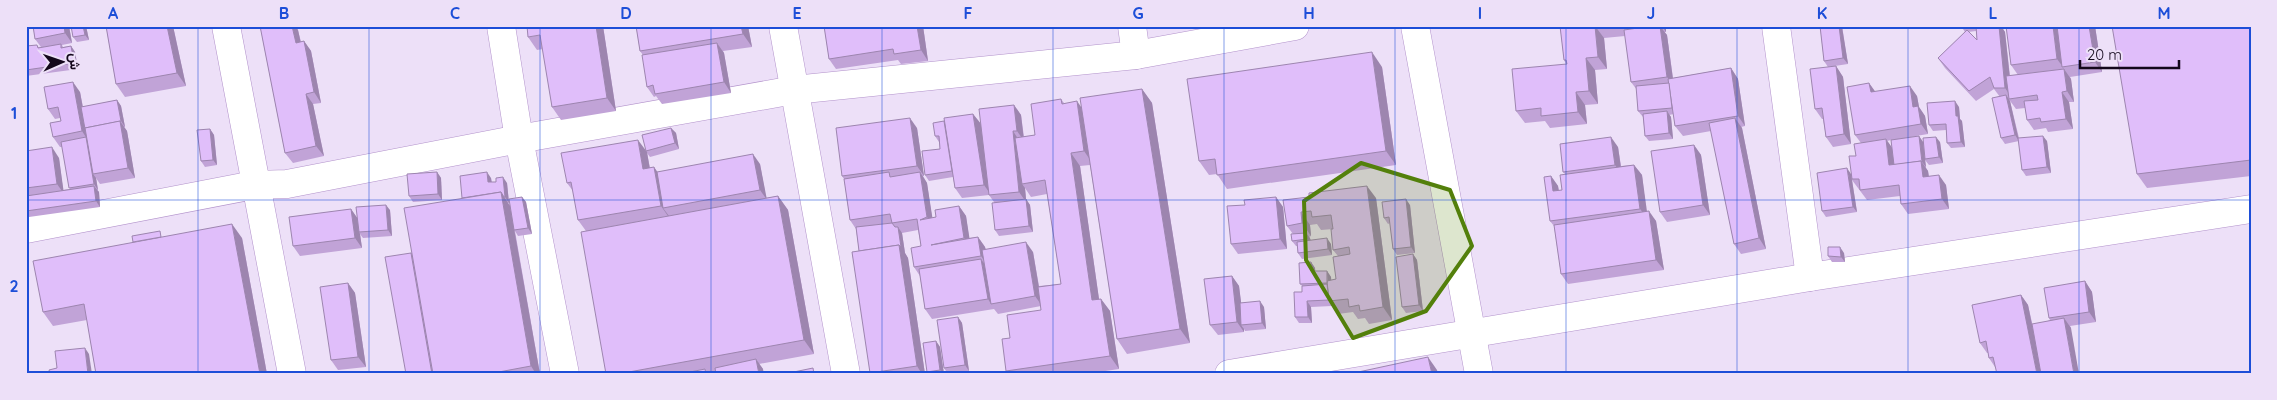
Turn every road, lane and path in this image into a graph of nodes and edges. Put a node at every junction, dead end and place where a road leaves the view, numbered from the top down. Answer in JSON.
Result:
{"nodes":[{"id":1,"x":226,"y":26,"type":"edge"},
{"id":2,"x":501,"y":26,"type":"edge"},
{"id":3,"x":783,"y":26,"type":"edge"},
{"id":4,"x":1132,"y":26,"type":"edge"},
{"id":5,"x":1295,"y":26,"type":"edge"},
{"id":6,"x":1416,"y":26,"type":"edge"},
{"id":7,"x":1776,"y":26,"type":"edge"},
{"id":8,"x":1136,"y":56,"type":"junction"},
{"id":9,"x":794,"y":90,"type":"junction"},
{"id":10,"x":519,"y":139,"type":"junction"},
{"id":11,"x":254,"y":185,"type":"junction"},
{"id":12,"x":2251,"y":209,"type":"edge"},
{"id":13,"x":26,"y":229,"type":"edge"},
{"id":14,"x":1810,"y":278,"type":"junction"},
{"id":15,"x":1472,"y":334,"type":"junction"},
{"id":16,"x":292,"y":374,"type":"edge"},
{"id":17,"x":565,"y":374,"type":"edge"},
{"id":18,"x":846,"y":374,"type":"edge"},
{"id":19,"x":1229,"y":374,"type":"edge"},
{"id":20,"x":1479,"y":374,"type":"edge"}],
"edges":[{"from":1,"to":11,"type":"street"},
{"from":2,"to":10,"type":"street"},
{"from":3,"to":9,"type":"street"},
{"from":4,"to":8,"type":"street"},
{"from":5,"to":8,"type":"street"},
{"from":6,"to":15,"type":"street"},
{"from":7,"to":14,"type":"street"},
{"from":8,"to":9,"type":"street"},
{"from":9,"to":10,"type":"street"},
{"from":9,"to":18,"type":"street"},
{"from":10,"to":11,"type":"street"},
{"from":10,"to":17,"type":"street"},
{"from":11,"to":13,"type":"street"},
{"from":11,"to":16,"type":"street"},
{"from":12,"to":14,"type":"street"},
{"from":14,"to":15,"type":"street"},
{"from":15,"to":19,"type":"street"},
{"from":15,"to":20,"type":"street"}]}
